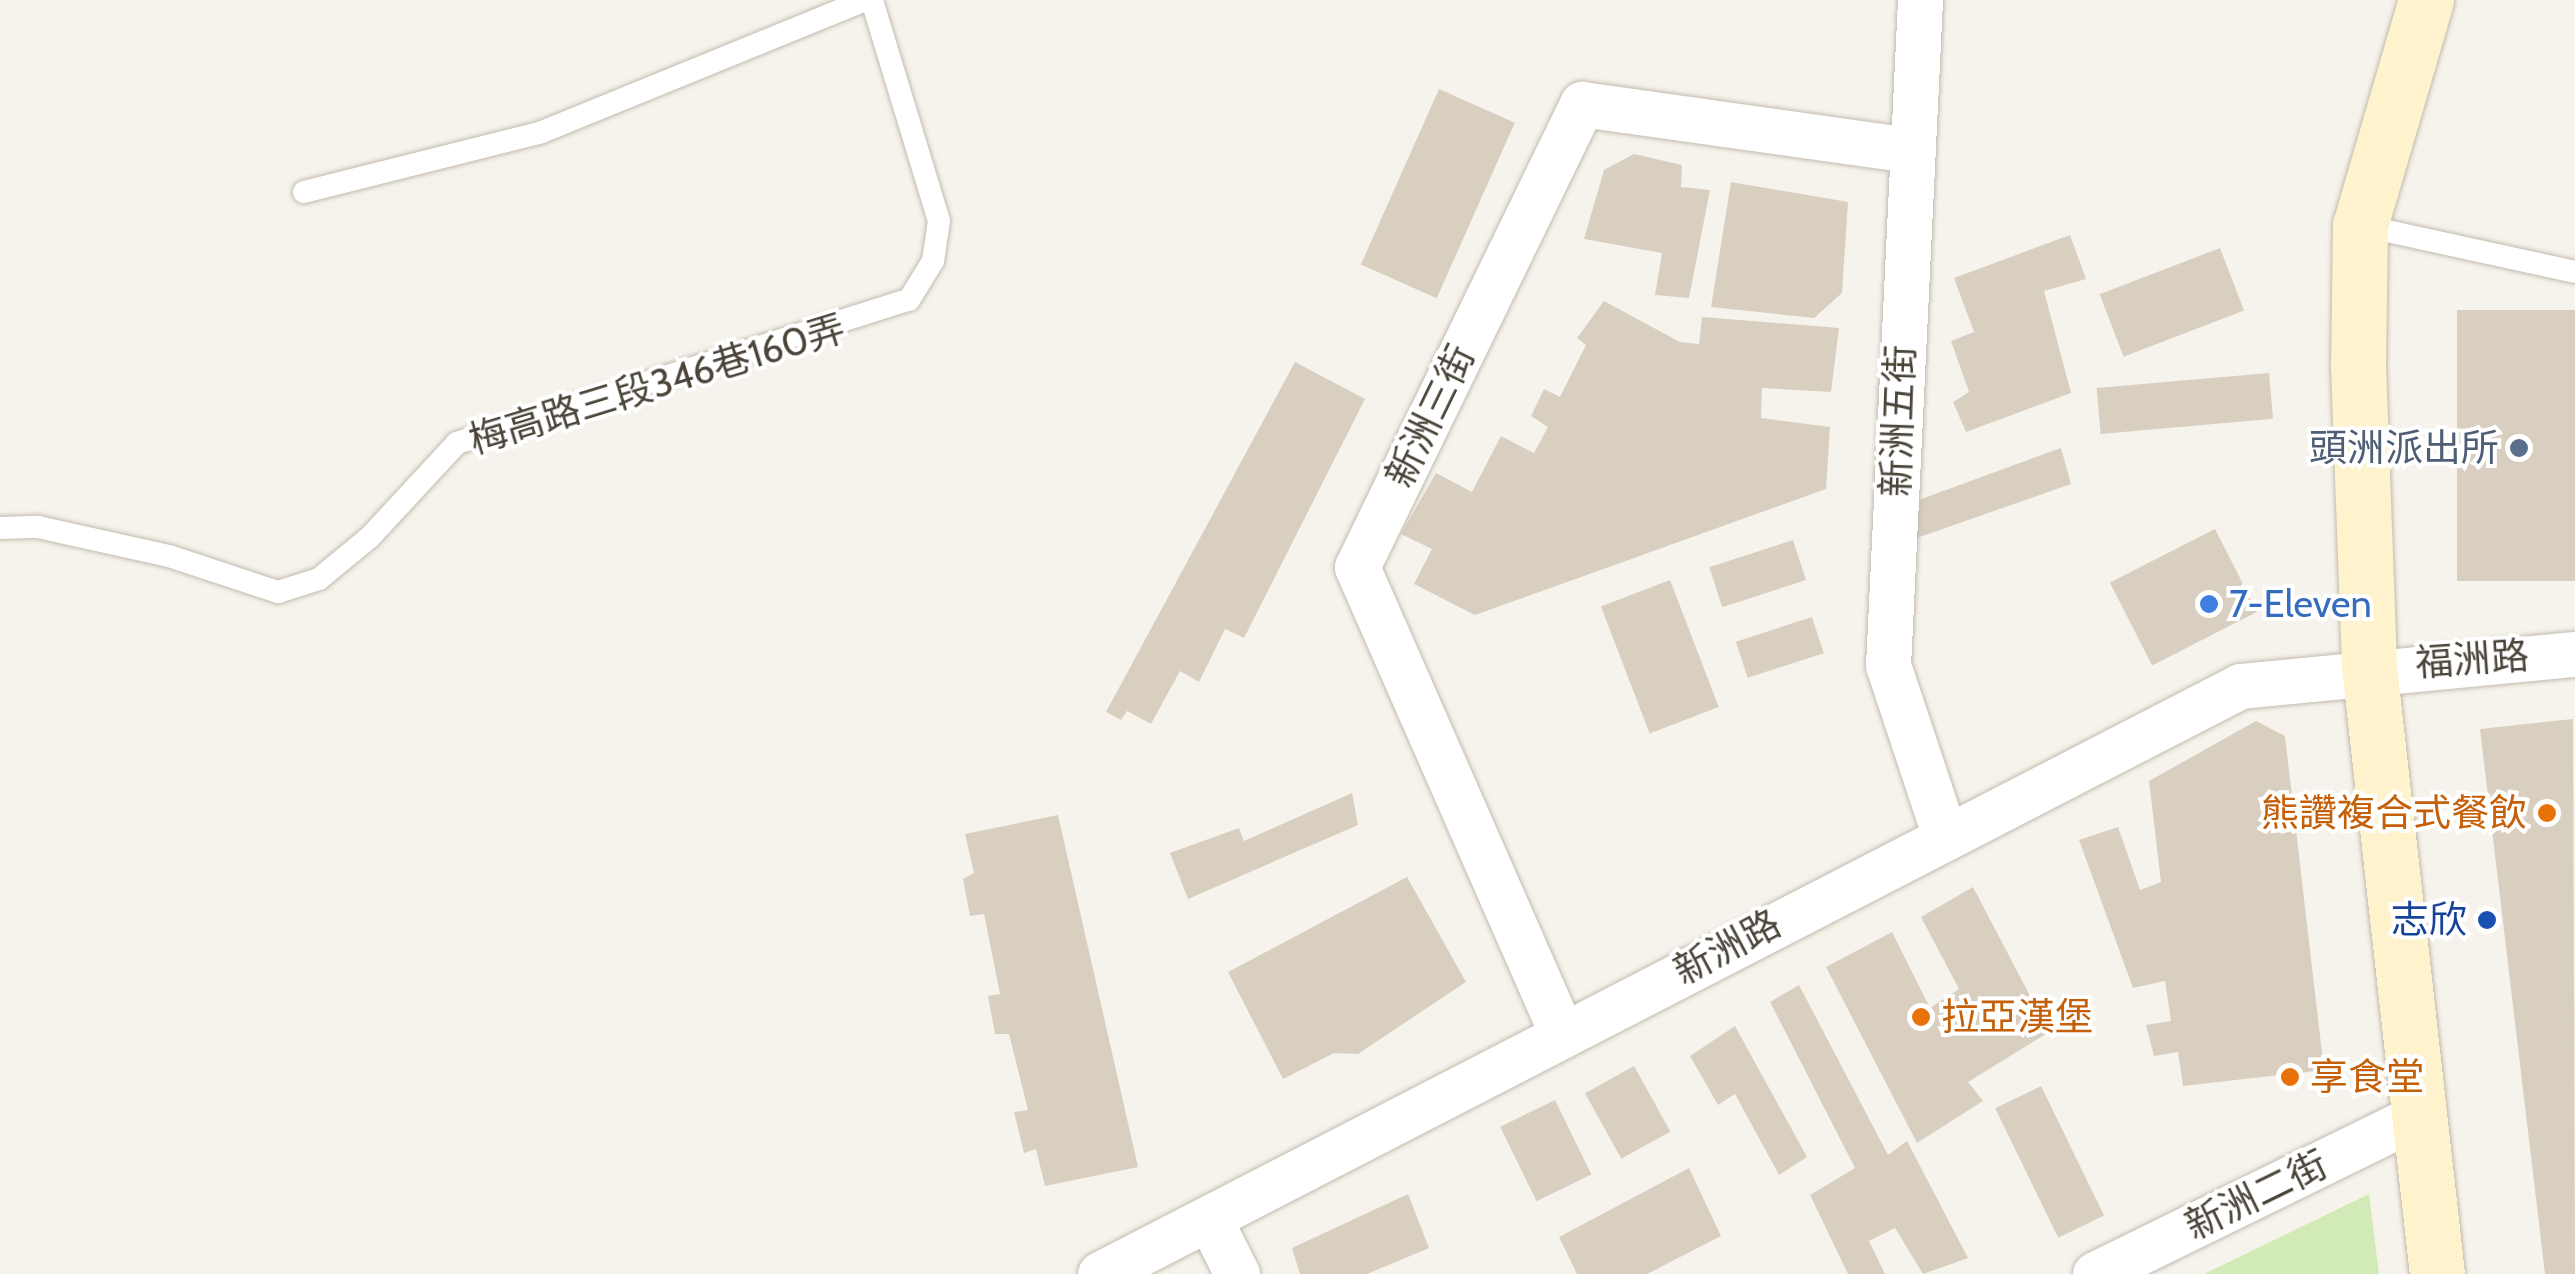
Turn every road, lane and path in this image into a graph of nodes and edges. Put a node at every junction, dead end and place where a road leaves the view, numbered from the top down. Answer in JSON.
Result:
{"nodes":[{"id":1,"x":870,"y":0,"type":"edge"},
{"id":2,"x":1920,"y":0,"type":"edge"},
{"id":3,"x":2426,"y":0,"type":"edge"},
{"id":4,"x":1909,"y":150,"type":"junction"},
{"id":5,"x":304,"y":192,"type":"dead end"},
{"id":6,"x":2360,"y":224,"type":"junction"},
{"id":7,"x":2575,"y":272,"type":"edge"},
{"id":8,"x":0,"y":528,"type":"edge"},
{"id":9,"x":2575,"y":654,"type":"edge"},
{"id":10,"x":2369,"y":667,"type":"junction"},
{"id":11,"x":1944,"y":833,"type":"junction"},
{"id":12,"x":1562,"y":1034,"type":"junction"},
{"id":13,"x":2418,"y":1116,"type":"junction"},
{"id":14,"x":1210,"y":1218,"type":"junction"},
{"id":15,"x":1100,"y":1274,"type":"edge"},
{"id":16,"x":1237,"y":1274,"type":"edge"},
{"id":17,"x":2095,"y":1274,"type":"edge"},
{"id":18,"x":2437,"y":1274,"type":"edge"}],
"edges":[{"from":1,"to":5,"type":"lane"},
{"from":1,"to":8,"type":"lane","name":"梅高路三段346巷160弄"},
{"from":2,"to":4,"type":"street","name":"新洲五街"},
{"from":3,"to":6,"type":"main road"},
{"from":4,"to":11,"type":"street","name":"新洲五街"},
{"from":4,"to":12,"type":"street","name":"新洲三街"},
{"from":6,"to":7,"type":"lane"},
{"from":6,"to":10,"type":"main road"},
{"from":9,"to":10,"type":"street","name":"福洲路"},
{"from":10,"to":11,"type":"street","name":"新洲路"},
{"from":10,"to":13,"type":"main road"},
{"from":11,"to":12,"type":"street","name":"新洲路"},
{"from":12,"to":14,"type":"street","name":"新洲路"},
{"from":13,"to":17,"type":"street","name":"新洲二街"},
{"from":13,"to":18,"type":"main road"},
{"from":14,"to":15,"type":"street","name":"新洲路"},
{"from":14,"to":16,"type":"street"}]}
